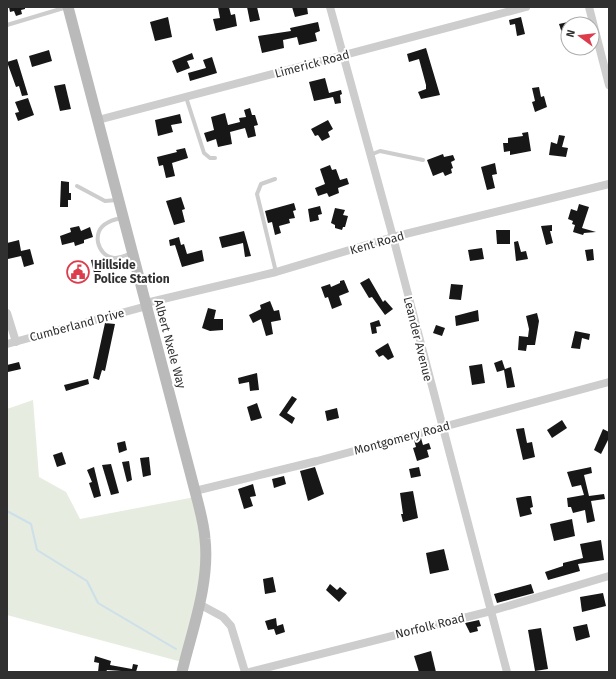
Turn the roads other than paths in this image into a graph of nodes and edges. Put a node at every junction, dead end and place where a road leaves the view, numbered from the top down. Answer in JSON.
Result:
{"nodes":[{"id":1,"x":68,"y":7,"type":"edge"},
{"id":2,"x":330,"y":7,"type":"edge"},
{"id":3,"x":526,"y":7,"type":"edge"},
{"id":4,"x":589,"y":7,"type":"edge"},
{"id":5,"x":7,"y":25,"type":"edge"},
{"id":6,"x":342,"y":56,"type":"junction"},
{"id":7,"x":609,"y":85,"type":"edge"},
{"id":8,"x":186,"y":97,"type":"junction"},
{"id":9,"x":98,"y":120,"type":"junction"},
{"id":10,"x":370,"y":155,"type":"junction"},
{"id":11,"x":215,"y":158,"type":"dead end"},
{"id":12,"x":423,"y":160,"type":"dead end"},
{"id":13,"x":275,"y":179,"type":"dead end"},
{"id":14,"x":609,"y":184,"type":"edge"},
{"id":15,"x":77,"y":186,"type":"dead end"},
{"id":16,"x":119,"y":199,"type":"junction"},
{"id":17,"x":124,"y":217,"type":"junction"},
{"id":18,"x":392,"y":237,"type":"junction"},
{"id":19,"x":133,"y":253,"type":"junction"},
{"id":20,"x":276,"y":272,"type":"junction"},
{"id":21,"x":147,"y":304,"type":"junction"},
{"id":22,"x":7,"y":312,"type":"edge"},
{"id":23,"x":16,"y":342,"type":"junction"},
{"id":24,"x":7,"y":344,"type":"edge"},
{"id":25,"x":609,"y":382,"type":"edge"},
{"id":26,"x":441,"y":427,"type":"junction"},
{"id":27,"x":195,"y":491,"type":"junction"},
{"id":28,"x":609,"y":576,"type":"edge"},
{"id":29,"x":199,"y":604,"type":"junction"},
{"id":30,"x":491,"y":611,"type":"junction"},
{"id":31,"x":182,"y":672,"type":"edge"},
{"id":32,"x":246,"y":672,"type":"edge"},
{"id":33,"x":250,"y":672,"type":"edge"},
{"id":34,"x":507,"y":672,"type":"edge"}],
"edges":[{"from":1,"to":5,"type":"lane"},
{"from":1,"to":9,"type":"main road","name":"Albert Nxele Way"},
{"from":2,"to":6,"type":"street","name":"Leander Avenue"},
{"from":3,"to":6,"type":"street","name":"Limerick Road"},
{"from":4,"to":7,"type":"street"},
{"from":6,"to":8,"type":"street","name":"Limerick Road"},
{"from":6,"to":10,"type":"street","name":"Leander Avenue"},
{"from":8,"to":9,"type":"street","name":"Limerick Road"},
{"from":8,"to":11,"type":"lane"},
{"from":9,"to":16,"type":"main road","name":"Albert Nxele Way"},
{"from":10,"to":12,"type":"lane"},
{"from":10,"to":18,"type":"street","name":"Leander Avenue"},
{"from":13,"to":20,"type":"lane"},
{"from":14,"to":18,"type":"street","name":"Kent Road"},
{"from":15,"to":16,"type":"lane"},
{"from":16,"to":17,"type":"main road","name":"Albert Nxele Way"},
{"from":17,"to":19,"type":"main road","name":"Albert Nxele Way"},
{"from":17,"to":19,"type":"lane"},
{"from":18,"to":20,"type":"street","name":"Kent Road"},
{"from":18,"to":26,"type":"street","name":"Leander Avenue"},
{"from":19,"to":21,"type":"main road","name":"Albert Nxele Way"},
{"from":20,"to":21,"type":"street","name":"Kent Road"},
{"from":21,"to":23,"type":"street","name":"Cumberland Drive"},
{"from":21,"to":27,"type":"main road","name":"Albert Nxele Way"},
{"from":22,"to":23,"type":"street"},
{"from":23,"to":24,"type":"street","name":"Cumberland Drive"},
{"from":25,"to":26,"type":"street","name":"Montgomery Road"},
{"from":26,"to":27,"type":"street","name":"Montgomery Road"},
{"from":26,"to":30,"type":"street","name":"Leander Avenue"},
{"from":27,"to":29,"type":"main road","name":"Albert Nxele Way"},
{"from":28,"to":30,"type":"street","name":"Norfolk Road"},
{"from":29,"to":31,"type":"main road","name":"Albert Nxele Way"},
{"from":29,"to":32,"type":"street"},
{"from":30,"to":33,"type":"street","name":"Norfolk Road"},
{"from":30,"to":34,"type":"street","name":"Leander Avenue"}]}
